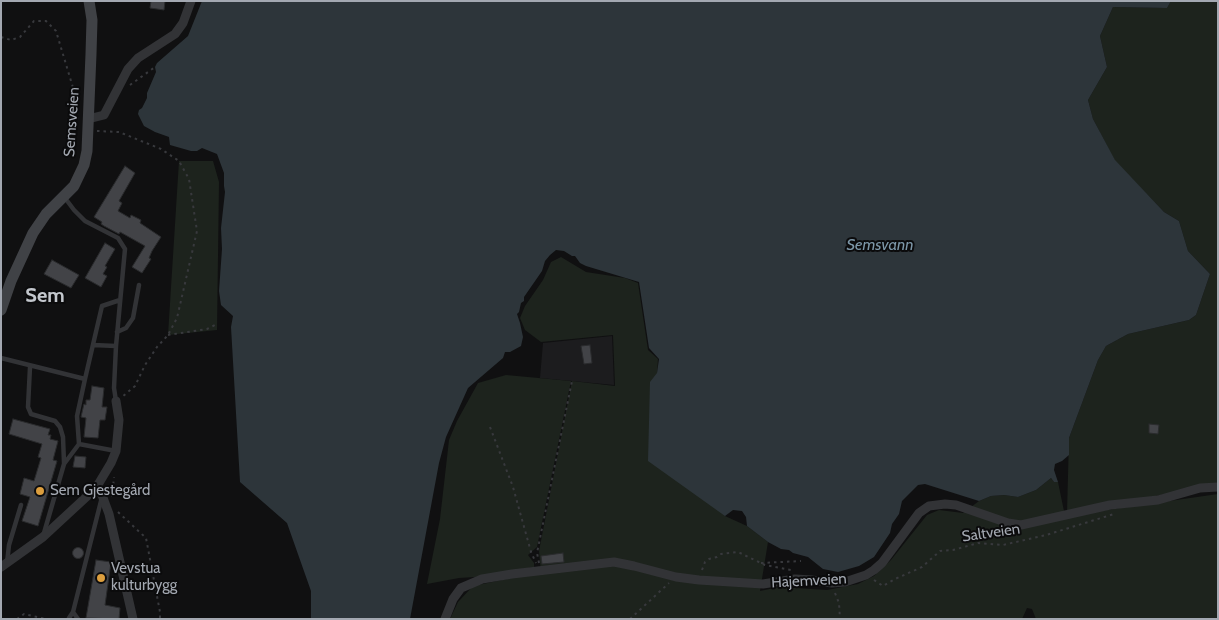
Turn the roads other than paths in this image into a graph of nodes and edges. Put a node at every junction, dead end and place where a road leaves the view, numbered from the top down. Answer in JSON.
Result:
{"nodes":[{"id":1,"x":88,"y":1,"type":"edge"},
{"id":2,"x":191,"y":1,"type":"edge"},
{"id":3,"x":88,"y":123,"type":"junction"},
{"id":4,"x":64,"y":196,"type":"junction"},
{"id":5,"x":139,"y":285,"type":"dead end"},
{"id":6,"x":120,"y":300,"type":"junction"},
{"id":7,"x":1,"y":310,"type":"edge"},
{"id":8,"x":117,"y":332,"type":"junction"},
{"id":9,"x":93,"y":345,"type":"junction"},
{"id":10,"x":116,"y":346,"type":"junction"},
{"id":11,"x":1,"y":358,"type":"edge"},
{"id":12,"x":30,"y":367,"type":"junction"},
{"id":13,"x":85,"y":379,"type":"junction"},
{"id":14,"x":116,"y":401,"type":"joint"},
{"id":15,"x":79,"y":444,"type":"junction"},
{"id":16,"x":116,"y":451,"type":"junction"},
{"id":17,"x":64,"y":464,"type":"junction"},
{"id":18,"x":1218,"y":487,"type":"edge"},
{"id":19,"x":99,"y":492,"type":"junction"},
{"id":20,"x":21,"y":505,"type":"dead end"},
{"id":21,"x":43,"y":537,"type":"junction"},
{"id":22,"x":4,"y":566,"type":"edge"},
{"id":23,"x":73,"y":612,"type":"junction"},
{"id":24,"x":69,"y":618,"type":"edge"},
{"id":25,"x":78,"y":619,"type":"edge"},
{"id":26,"x":133,"y":619,"type":"edge"},
{"id":27,"x":445,"y":619,"type":"edge"}],
"edges":[{"from":1,"to":3,"type":"main road","name":"Semsveien"},
{"from":2,"to":3,"type":"street"},
{"from":3,"to":4,"type":"main road","name":"Semsveien"},
{"from":4,"to":6,"type":"lane"},
{"from":4,"to":7,"type":"main road","name":"Semsveien"},
{"from":5,"to":8,"type":"lane"},
{"from":6,"to":8,"type":"lane"},
{"from":6,"to":9,"type":"lane"},
{"from":8,"to":10,"type":"lane"},
{"from":9,"to":10,"type":"lane"},
{"from":9,"to":13,"type":"lane"},
{"from":10,"to":14,"type":"lane"},
{"from":11,"to":12,"type":"lane"},
{"from":12,"to":13,"type":"lane"},
{"from":12,"to":17,"type":"lane"},
{"from":13,"to":15,"type":"lane"},
{"from":14,"to":16,"type":"street"},
{"from":15,"to":16,"type":"lane"},
{"from":15,"to":17,"type":"lane"},
{"from":16,"to":19,"type":"street"},
{"from":17,"to":21,"type":"lane"},
{"from":18,"to":27,"type":"street","name":"Hajemveien"},
{"from":19,"to":21,"type":"street"},
{"from":19,"to":23,"type":"lane"},
{"from":19,"to":26,"type":"street"},
{"from":20,"to":22,"type":"lane"},
{"from":21,"to":22,"type":"street"},
{"from":23,"to":24,"type":"lane"},
{"from":23,"to":25,"type":"lane"}]}
